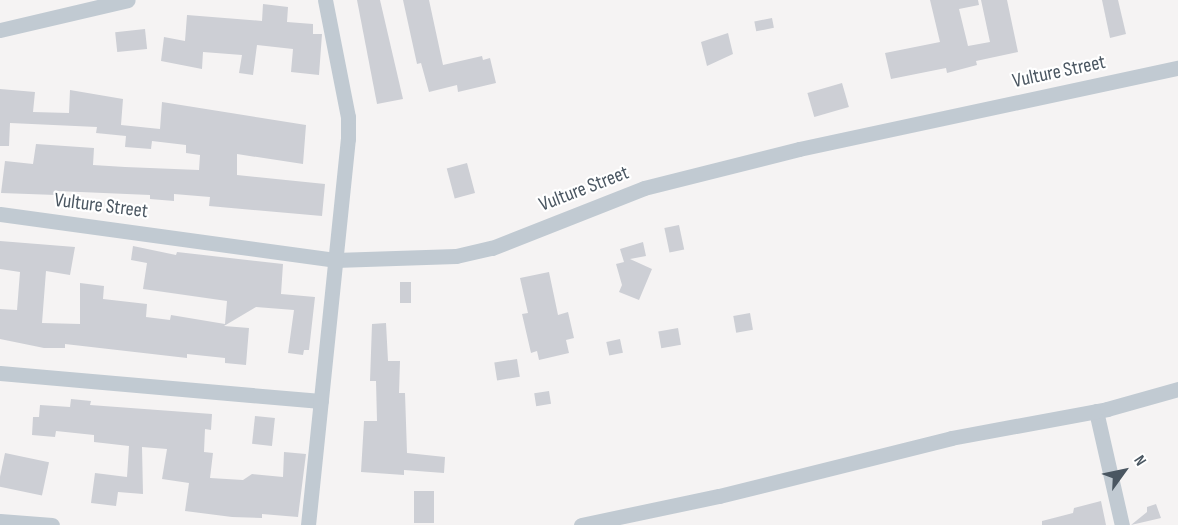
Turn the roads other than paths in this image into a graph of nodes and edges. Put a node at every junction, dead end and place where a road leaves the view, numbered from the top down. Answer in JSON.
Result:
{"nodes":[{"id":1,"x":128,"y":0,"type":"edge"},
{"id":2,"x":325,"y":0,"type":"edge"},
{"id":3,"x":0,"y":30,"type":"edge"},
{"id":4,"x":1178,"y":68,"type":"edge"},
{"id":5,"x":0,"y":214,"type":"edge"},
{"id":6,"x":335,"y":260,"type":"junction"},
{"id":7,"x":0,"y":373,"type":"edge"},
{"id":8,"x":1178,"y":389,"type":"edge"},
{"id":9,"x":321,"y":401,"type":"junction"},
{"id":10,"x":1096,"y":411,"type":"junction"},
{"id":11,"x":0,"y":520,"type":"edge"},
{"id":12,"x":52,"y":525,"type":"edge"},
{"id":13,"x":308,"y":525,"type":"edge"},
{"id":14,"x":581,"y":525,"type":"edge"},
{"id":15,"x":1122,"y":525,"type":"edge"}],
"edges":[{"from":1,"to":3,"type":"street"},
{"from":2,"to":6,"type":"street"},
{"from":4,"to":6,"type":"street","name":"Vulture Street"},
{"from":5,"to":6,"type":"street","name":"Vulture Street"},
{"from":6,"to":9,"type":"street"},
{"from":7,"to":9,"type":"street"},
{"from":8,"to":10,"type":"street"},
{"from":9,"to":13,"type":"street"},
{"from":10,"to":14,"type":"street"},
{"from":10,"to":15,"type":"street"},
{"from":11,"to":12,"type":"street"}]}
